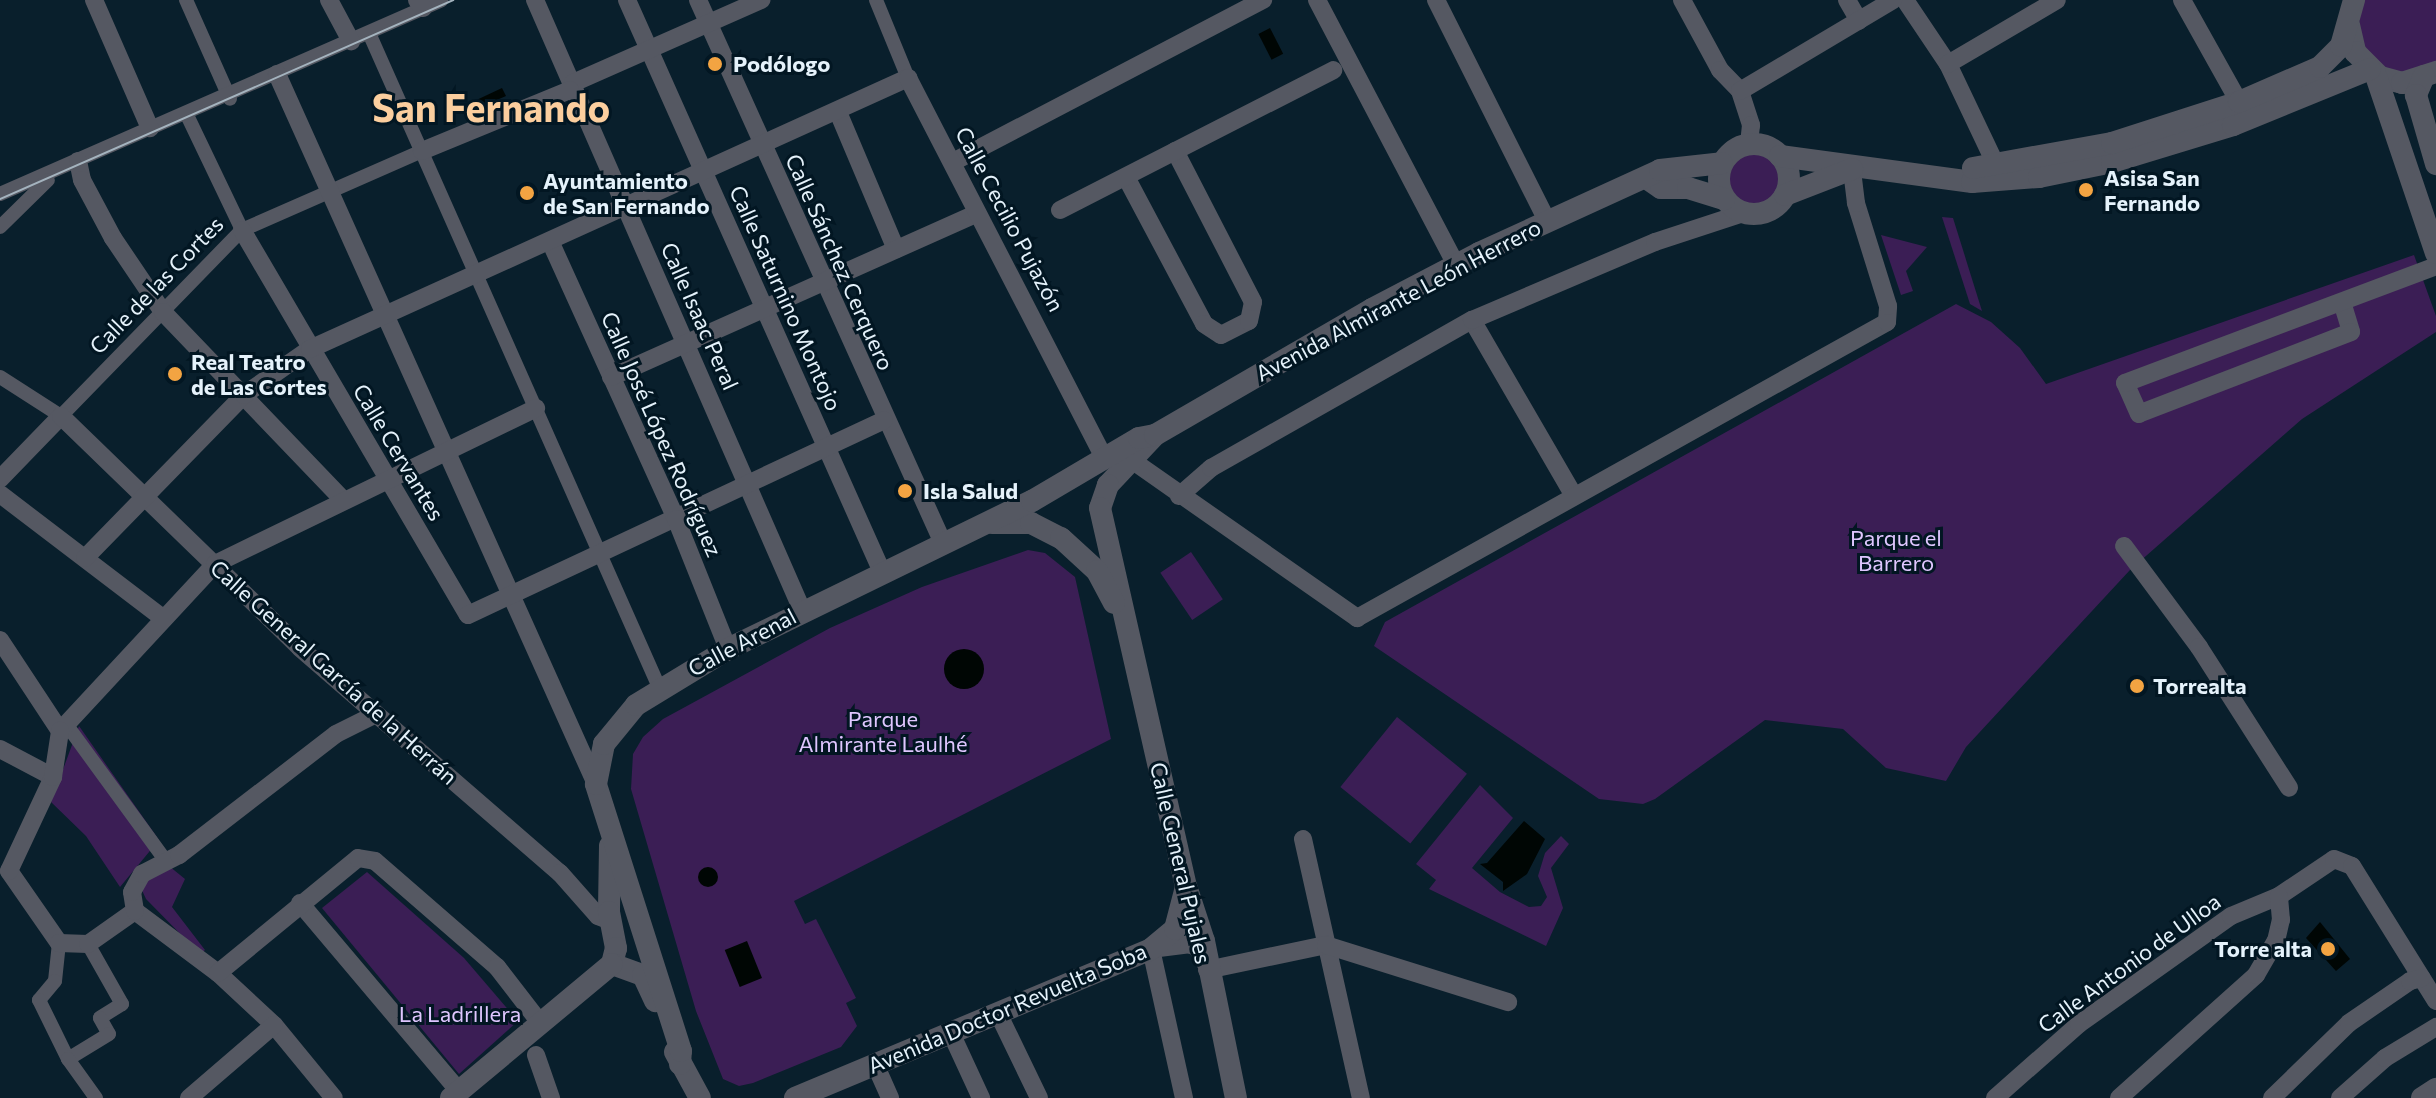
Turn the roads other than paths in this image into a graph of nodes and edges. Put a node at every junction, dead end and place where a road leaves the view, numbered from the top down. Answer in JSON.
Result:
{"nodes":[{"id":1,"x":94,"y":0,"type":"edge"},
{"id":2,"x":186,"y":0,"type":"edge"},
{"id":3,"x":329,"y":0,"type":"edge"},
{"id":4,"x":441,"y":0,"type":"edge"},
{"id":5,"x":535,"y":0,"type":"edge"},
{"id":6,"x":627,"y":0,"type":"edge"},
{"id":7,"x":698,"y":0,"type":"edge"},
{"id":8,"x":761,"y":0,"type":"edge"},
{"id":9,"x":876,"y":0,"type":"edge"},
{"id":10,"x":1263,"y":0,"type":"edge"},
{"id":11,"x":1317,"y":0,"type":"edge"},
{"id":12,"x":1436,"y":0,"type":"edge"},
{"id":13,"x":1682,"y":0,"type":"edge"},
{"id":14,"x":1847,"y":0,"type":"edge"},
{"id":15,"x":1893,"y":0,"type":"edge"},
{"id":16,"x":1905,"y":0,"type":"edge"},
{"id":17,"x":2057,"y":0,"type":"edge"},
{"id":18,"x":2182,"y":0,"type":"edge"},
{"id":19,"x":420,"y":4,"type":"edge"},
{"id":20,"x":2352,"y":10,"type":"edge"},
{"id":21,"x":1859,"y":21,"type":"junction"},
{"id":22,"x":708,"y":23,"type":"junction"},
{"id":23,"x":369,"y":33,"type":"junction"},
{"id":24,"x":351,"y":41,"type":"junction"},
{"id":25,"x":650,"y":51,"type":"junction"},
{"id":26,"x":1948,"y":64,"type":"junction"},
{"id":27,"x":1333,"y":70,"type":"dead end"},
{"id":28,"x":2372,"y":71,"type":"junction"},
{"id":29,"x":277,"y":74,"type":"junction"},
{"id":30,"x":2430,"y":74,"type":"edge"},
{"id":31,"x":908,"y":78,"type":"junction"},
{"id":32,"x":572,"y":86,"type":"junction"},
{"id":33,"x":1740,"y":91,"type":"junction"},
{"id":34,"x":229,"y":97,"type":"junction"},
{"id":35,"x":2239,"y":102,"type":"junction"},
{"id":36,"x":838,"y":112,"type":"junction"},
{"id":37,"x":186,"y":113,"type":"junction"},
{"id":38,"x":150,"y":128,"type":"junction"},
{"id":39,"x":1749,"y":144,"type":"junction"},
{"id":40,"x":763,"y":146,"type":"junction"},
{"id":41,"x":422,"y":151,"type":"junction"},
{"id":42,"x":1175,"y":151,"type":"junction"},
{"id":43,"x":1780,"y":156,"type":"junction"},
{"id":44,"x":78,"y":161,"type":"junction"},
{"id":45,"x":953,"y":162,"type":"junction"},
{"id":46,"x":1722,"y":163,"type":"junction"},
{"id":47,"x":2436,"y":164,"type":"edge"},
{"id":48,"x":1996,"y":165,"type":"junction"},
{"id":49,"x":1852,"y":169,"type":"junction"},
{"id":50,"x":58,"y":170,"type":"junction"},
{"id":51,"x":704,"y":172,"type":"junction"},
{"id":52,"x":1953,"y":175,"type":"junction"},
{"id":53,"x":1126,"y":177,"type":"junction"},
{"id":54,"x":1649,"y":180,"type":"junction"},
{"id":55,"x":331,"y":193,"type":"junction"},
{"id":56,"x":0,"y":194,"type":"edge"},
{"id":57,"x":1785,"y":195,"type":"junction"},
{"id":58,"x":1724,"y":199,"type":"junction"},
{"id":59,"x":625,"y":205,"type":"junction"},
{"id":60,"x":1060,"y":210,"type":"dead end"},
{"id":61,"x":1743,"y":213,"type":"junction"},
{"id":62,"x":976,"y":214,"type":"junction"},
{"id":63,"x":1547,"y":221,"type":"junction"},
{"id":64,"x":0,"y":227,"type":"edge"},
{"id":65,"x":242,"y":230,"type":"junction"},
{"id":66,"x":550,"y":241,"type":"junction"},
{"id":67,"x":896,"y":249,"type":"junction"},
{"id":68,"x":2436,"y":253,"type":"edge"},
{"id":69,"x":1456,"y":265,"type":"junction"},
{"id":70,"x":2436,"y":266,"type":"edge"},
{"id":71,"x":474,"y":275,"type":"junction"},
{"id":72,"x":821,"y":282,"type":"junction"},
{"id":73,"x":2342,"y":302,"type":"junction"},
{"id":74,"x":762,"y":308,"type":"junction"},
{"id":75,"x":163,"y":312,"type":"junction"},
{"id":76,"x":384,"y":313,"type":"junction"},
{"id":77,"x":1472,"y":320,"type":"junction"},
{"id":78,"x":684,"y":342,"type":"junction"},
{"id":79,"x":310,"y":349,"type":"junction"},
{"id":80,"x":0,"y":377,"type":"edge"},
{"id":81,"x":611,"y":377,"type":"junction"},
{"id":82,"x":244,"y":395,"type":"junction"},
{"id":83,"x":536,"y":408,"type":"junction"},
{"id":84,"x":61,"y":416,"type":"junction"},
{"id":85,"x":884,"y":420,"type":"junction"},
{"id":86,"x":1155,"y":435,"type":"junction"},
{"id":87,"x":828,"y":448,"type":"junction"},
{"id":88,"x":446,"y":449,"type":"junction"},
{"id":89,"x":1105,"y":459,"type":"junction"},
{"id":90,"x":1133,"y":461,"type":"junction"},
{"id":91,"x":387,"y":477,"type":"junction"},
{"id":92,"x":0,"y":479,"type":"edge"},
{"id":93,"x":747,"y":482,"type":"junction"},
{"id":94,"x":0,"y":494,"type":"edge"},
{"id":95,"x":1179,"y":496,"type":"junction"},
{"id":96,"x":1574,"y":496,"type":"junction"},
{"id":97,"x":145,"y":497,"type":"junction"},
{"id":98,"x":343,"y":500,"type":"junction"},
{"id":99,"x":676,"y":519,"type":"junction"},
{"id":100,"x":979,"y":525,"type":"junction"},
{"id":101,"x":942,"y":541,"type":"junction"},
{"id":102,"x":2124,"y":546,"type":"dead end"},
{"id":103,"x":602,"y":552,"type":"junction"},
{"id":104,"x":85,"y":558,"type":"junction"},
{"id":105,"x":215,"y":564,"type":"junction"},
{"id":106,"x":882,"y":572,"type":"junction"},
{"id":107,"x":510,"y":593,"type":"junction"},
{"id":108,"x":802,"y":610,"type":"junction"},
{"id":109,"x":164,"y":619,"type":"junction"},
{"id":110,"x":1126,"y":629,"type":"junction"},
{"id":111,"x":0,"y":640,"type":"edge"},
{"id":112,"x":728,"y":649,"type":"junction"},
{"id":113,"x":659,"y":687,"type":"junction"},
{"id":114,"x":374,"y":715,"type":"junction"},
{"id":115,"x":63,"y":728,"type":"junction"},
{"id":116,"x":0,"y":749,"type":"edge"},
{"id":117,"x":53,"y":777,"type":"junction"},
{"id":118,"x":596,"y":784,"type":"junction"},
{"id":119,"x":2289,"y":788,"type":"dead end"},
{"id":120,"x":610,"y":830,"type":"junction"},
{"id":121,"x":1303,"y":839,"type":"dead end"},
{"id":122,"x":166,"y":861,"type":"junction"},
{"id":123,"x":611,"y":866,"type":"junction"},
{"id":124,"x":4,"y":874,"type":"edge"},
{"id":125,"x":570,"y":885,"type":"junction"},
{"id":126,"x":1186,"y":886,"type":"junction"},
{"id":127,"x":2279,"y":896,"type":"junction"},
{"id":128,"x":300,"y":903,"type":"junction"},
{"id":129,"x":135,"y":911,"type":"junction"},
{"id":130,"x":611,"y":921,"type":"junction"},
{"id":131,"x":59,"y":943,"type":"junction"},
{"id":132,"x":88,"y":944,"type":"junction"},
{"id":133,"x":1326,"y":945,"type":"junction"},
{"id":134,"x":1151,"y":949,"type":"junction"},
{"id":135,"x":612,"y":964,"type":"junction"},
{"id":136,"x":1206,"y":968,"type":"junction"},
{"id":137,"x":218,"y":973,"type":"junction"},
{"id":138,"x":2422,"y":978,"type":"junction"},
{"id":139,"x":2436,"y":1001,"type":"edge"},
{"id":140,"x":1508,"y":1002,"type":"dead end"},
{"id":141,"x":998,"y":1013,"type":"junction"},
{"id":142,"x":274,"y":1025,"type":"junction"},
{"id":143,"x":2436,"y":1027,"type":"edge"},
{"id":144,"x":951,"y":1033,"type":"junction"},
{"id":145,"x":534,"y":1039,"type":"junction"},
{"id":146,"x":68,"y":1059,"type":"junction"},
{"id":147,"x":680,"y":1064,"type":"junction"},
{"id":148,"x":875,"y":1064,"type":"junction"},
{"id":149,"x":2436,"y":1089,"type":"edge"},
{"id":150,"x":694,"y":1094,"type":"edge"},
{"id":151,"x":455,"y":1095,"type":"edge"},
{"id":152,"x":96,"y":1098,"type":"edge"},
{"id":153,"x":189,"y":1098,"type":"edge"},
{"id":154,"x":334,"y":1098,"type":"edge"},
{"id":155,"x":551,"y":1098,"type":"edge"},
{"id":156,"x":795,"y":1098,"type":"edge"},
{"id":157,"x":890,"y":1098,"type":"edge"},
{"id":158,"x":981,"y":1098,"type":"edge"},
{"id":159,"x":1039,"y":1098,"type":"edge"},
{"id":160,"x":1184,"y":1098,"type":"edge"},
{"id":161,"x":1236,"y":1098,"type":"edge"},
{"id":162,"x":1361,"y":1098,"type":"edge"},
{"id":163,"x":1995,"y":1098,"type":"edge"},
{"id":164,"x":2119,"y":1098,"type":"edge"},
{"id":165,"x":2272,"y":1098,"type":"edge"},
{"id":166,"x":2340,"y":1098,"type":"edge"},
{"id":167,"x":2422,"y":1098,"type":"edge"}],
"edges":[{"from":1,"to":38,"type":"street"},
{"from":2,"to":34,"type":"street"},
{"from":3,"to":24,"type":"street"},
{"from":4,"to":19,"type":"street"},
{"from":5,"to":32,"type":"street","name":"Calle Isaac Peral"},
{"from":6,"to":25,"type":"street","name":"Calle Saturnino Montojo"},
{"from":7,"to":22,"type":"street","name":"Calle Sánchez Cerquero"},
{"from":8,"to":22,"type":"street"},
{"from":9,"to":31,"type":"street","name":"Calle Cecilio Pujazón"},
{"from":10,"to":45,"type":"street"},
{"from":11,"to":69,"type":"street"},
{"from":12,"to":63,"type":"street"},
{"from":13,"to":33,"type":"street"},
{"from":14,"to":21,"type":"street"},
{"from":15,"to":21,"type":"street"},
{"from":16,"to":26,"type":"street"},
{"from":17,"to":26,"type":"street"},
{"from":18,"to":35,"type":"street"},
{"from":19,"to":23,"type":"street"},
{"from":20,"to":28,"type":"street"},
{"from":20,"to":35,"type":"street"},
{"from":21,"to":33,"type":"street"},
{"from":22,"to":25,"type":"street"},
{"from":22,"to":40,"type":"street","name":"Calle Sánchez Cerquero"},
{"from":23,"to":24,"type":"street"},
{"from":23,"to":41,"type":"street"},
{"from":24,"to":29,"type":"street"},
{"from":25,"to":32,"type":"street"},
{"from":25,"to":51,"type":"street","name":"Calle Saturnino Montojo"},
{"from":26,"to":48,"type":"street"},
{"from":27,"to":42,"type":"street"},
{"from":28,"to":30,"type":"street"},
{"from":28,"to":52,"type":"street"},
{"from":28,"to":68,"type":"street"},
{"from":29,"to":34,"type":"street"},
{"from":29,"to":55,"type":"street"},
{"from":30,"to":47,"type":"street"},
{"from":31,"to":36,"type":"street"},
{"from":31,"to":45,"type":"street","name":"Calle Cecilio Pujazón"},
{"from":32,"to":41,"type":"street"},
{"from":32,"to":59,"type":"street","name":"Calle Isaac Peral"},
{"from":33,"to":39,"type":"street"},
{"from":34,"to":37,"type":"street"},
{"from":35,"to":48,"type":"street"},
{"from":36,"to":40,"type":"street"},
{"from":36,"to":67,"type":"street"},
{"from":37,"to":38,"type":"street"},
{"from":37,"to":65,"type":"street"},
{"from":38,"to":44,"type":"street"},
{"from":39,"to":43,"type":"street"},
{"from":39,"to":46,"type":"street"},
{"from":40,"to":51,"type":"street"},
{"from":40,"to":72,"type":"street","name":"Calle Sánchez Cerquero"},
{"from":41,"to":55,"type":"street","name":"Calle de las Cortes"},
{"from":41,"to":71,"type":"street"},
{"from":42,"to":53,"type":"street"},
{"from":42,"to":53,"type":"street"},
{"from":43,"to":49,"type":"street"},
{"from":43,"to":57,"type":"street"},
{"from":44,"to":50,"type":"street"},
{"from":44,"to":75,"type":"street"},
{"from":45,"to":62,"type":"street","name":"Calle Cecilio Pujazón"},
{"from":46,"to":54,"type":"street","name":"Avenida Almirante León Herrero"},
{"from":46,"to":58,"type":"street"},
{"from":48,"to":52,"type":"street"},
{"from":49,"to":52,"type":"street"},
{"from":49,"to":57,"type":"street"},
{"from":49,"to":96,"type":"street"},
{"from":50,"to":56,"type":"street"},
{"from":50,"to":64,"type":"street"},
{"from":51,"to":59,"type":"street"},
{"from":51,"to":74,"type":"street","name":"Calle Saturnino Montojo"},
{"from":53,"to":60,"type":"street"},
{"from":54,"to":58,"type":"street"},
{"from":54,"to":63,"type":"street","name":"Avenida Almirante León Herrero"},
{"from":55,"to":65,"type":"street","name":"Calle de las Cortes"},
{"from":55,"to":76,"type":"street"},
{"from":57,"to":61,"type":"street"},
{"from":58,"to":61,"type":"street"},
{"from":59,"to":66,"type":"street"},
{"from":59,"to":78,"type":"street","name":"Calle Isaac Peral"},
{"from":61,"to":77,"type":"street"},
{"from":62,"to":67,"type":"street"},
{"from":62,"to":89,"type":"street","name":"Calle Cecilio Pujazón"},
{"from":63,"to":69,"type":"street","name":"Avenida Almirante León Herrero"},
{"from":65,"to":75,"type":"street","name":"Calle de las Cortes"},
{"from":65,"to":79,"type":"street","name":"Calle Cervantes"},
{"from":66,"to":71,"type":"street"},
{"from":66,"to":81,"type":"street","name":"Calle José López Rodríguez"},
{"from":67,"to":72,"type":"street"},
{"from":69,"to":86,"type":"street","name":"Avenida Almirante León Herrero"},
{"from":70,"to":73,"type":"street"},
{"from":71,"to":76,"type":"street"},
{"from":71,"to":83,"type":"street"},
{"from":72,"to":74,"type":"street"},
{"from":72,"to":85,"type":"street","name":"Calle Sánchez Cerquero"},
{"from":73,"to":73,"type":"street"},
{"from":74,"to":78,"type":"street"},
{"from":74,"to":87,"type":"street","name":"Calle Saturnino Montojo"},
{"from":75,"to":82,"type":"street"},
{"from":75,"to":84,"type":"street","name":"Calle de las Cortes"},
{"from":76,"to":79,"type":"street"},
{"from":76,"to":88,"type":"street"},
{"from":77,"to":95,"type":"street"},
{"from":77,"to":96,"type":"street"},
{"from":78,"to":81,"type":"street"},
{"from":78,"to":93,"type":"street","name":"Calle Isaac Peral"},
{"from":79,"to":82,"type":"street"},
{"from":79,"to":91,"type":"street","name":"Calle Cervantes"},
{"from":80,"to":84,"type":"street"},
{"from":81,"to":99,"type":"street","name":"Calle José López Rodríguez"},
{"from":82,"to":97,"type":"street"},
{"from":82,"to":98,"type":"street"},
{"from":83,"to":88,"type":"street"},
{"from":83,"to":103,"type":"street"},
{"from":84,"to":92,"type":"street","name":"Calle de las Cortes"},
{"from":84,"to":97,"type":"street","name":"Calle General García de la Herrán"},
{"from":85,"to":87,"type":"street"},
{"from":85,"to":101,"type":"street","name":"Calle Sánchez Cerquero"},
{"from":86,"to":89,"type":"street","name":"Avenida Almirante León Herrero"},
{"from":86,"to":90,"type":"street","name":"Avenida Almirante León Herrero"},
{"from":87,"to":93,"type":"street"},
{"from":87,"to":106,"type":"street","name":"Calle Saturnino Montojo"},
{"from":88,"to":91,"type":"street"},
{"from":88,"to":107,"type":"street"},
{"from":89,"to":100,"type":"street","name":"Avenida Almirante León Herrero"},
{"from":90,"to":95,"type":"street"},
{"from":90,"to":110,"type":"street","name":"Avenida Almirante León Herrero"},
{"from":91,"to":98,"type":"street"},
{"from":91,"to":107,"type":"street","name":"Calle Cervantes"},
{"from":93,"to":99,"type":"street"},
{"from":93,"to":108,"type":"street","name":"Calle Isaac Peral"},
{"from":94,"to":104,"type":"street"},
{"from":95,"to":96,"type":"street"},
{"from":97,"to":104,"type":"street"},
{"from":97,"to":105,"type":"street","name":"Calle General García de la Herrán"},
{"from":98,"to":105,"type":"street"},
{"from":99,"to":103,"type":"street"},
{"from":99,"to":112,"type":"street","name":"Calle José López Rodríguez"},
{"from":100,"to":101,"type":"street","name":"Calle Arenal"},
{"from":100,"to":110,"type":"street"},
{"from":101,"to":106,"type":"street","name":"Calle Arenal"},
{"from":102,"to":119,"type":"street"},
{"from":103,"to":107,"type":"street"},
{"from":103,"to":113,"type":"street"},
{"from":104,"to":109,"type":"street"},
{"from":105,"to":109,"type":"street"},
{"from":105,"to":114,"type":"street","name":"Calle General García de la Herrán"},
{"from":106,"to":108,"type":"street","name":"Calle Arenal"},
{"from":107,"to":118,"type":"street"},
{"from":108,"to":112,"type":"street","name":"Calle Arenal"},
{"from":109,"to":115,"type":"street"},
{"from":110,"to":126,"type":"street","name":"Calle General Pujales"},
{"from":111,"to":115,"type":"street"},
{"from":112,"to":113,"type":"street","name":"Calle Arenal"},
{"from":113,"to":118,"type":"street","name":"Calle Arenal"},
{"from":114,"to":122,"type":"street"},
{"from":114,"to":125,"type":"street","name":"Calle General García de la Herrán"},
{"from":115,"to":117,"type":"street"},
{"from":115,"to":122,"type":"street"},
{"from":116,"to":117,"type":"street"},
{"from":117,"to":124,"type":"street"},
{"from":118,"to":120,"type":"street","name":"Calle Arenal"},
{"from":120,"to":123,"type":"street"},
{"from":120,"to":147,"type":"street"},
{"from":121,"to":133,"type":"street"},
{"from":122,"to":129,"type":"street"},
{"from":123,"to":125,"type":"street"},
{"from":123,"to":130,"type":"street"},
{"from":124,"to":131,"type":"street"},
{"from":125,"to":130,"type":"street","name":"Calle General García de la Herrán"},
{"from":126,"to":134,"type":"street","name":"Avenida Doctor Revuelta Soba"},
{"from":126,"to":136,"type":"street","name":"Calle General Pujales"},
{"from":127,"to":138,"type":"street","name":"Calle Antonio de Ulloa"},
{"from":127,"to":163,"type":"street","name":"Calle Antonio de Ulloa"},
{"from":127,"to":164,"type":"street"},
{"from":128,"to":137,"type":"street"},
{"from":128,"to":145,"type":"street"},
{"from":128,"to":151,"type":"street"},
{"from":129,"to":132,"type":"street"},
{"from":129,"to":137,"type":"street"},
{"from":130,"to":135,"type":"street"},
{"from":131,"to":132,"type":"street"},
{"from":131,"to":146,"type":"street"},
{"from":132,"to":146,"type":"street"},
{"from":133,"to":136,"type":"street"},
{"from":133,"to":140,"type":"street"},
{"from":133,"to":162,"type":"street"},
{"from":134,"to":136,"type":"street"},
{"from":134,"to":141,"type":"street","name":"Avenida Doctor Revuelta Soba"},
{"from":134,"to":160,"type":"street"},
{"from":135,"to":145,"type":"street"},
{"from":135,"to":147,"type":"street"},
{"from":136,"to":161,"type":"street","name":"Calle General Pujales"},
{"from":137,"to":142,"type":"street"},
{"from":138,"to":139,"type":"street"},
{"from":138,"to":165,"type":"street"},
{"from":141,"to":144,"type":"street","name":"Avenida Doctor Revuelta Soba"},
{"from":141,"to":159,"type":"street"},
{"from":142,"to":153,"type":"street"},
{"from":142,"to":154,"type":"street"},
{"from":143,"to":166,"type":"street"},
{"from":144,"to":148,"type":"street","name":"Avenida Doctor Revuelta Soba"},
{"from":144,"to":158,"type":"street"},
{"from":145,"to":151,"type":"street"},
{"from":145,"to":155,"type":"street"},
{"from":146,"to":152,"type":"street"},
{"from":147,"to":150,"type":"street"},
{"from":148,"to":156,"type":"street","name":"Avenida Doctor Revuelta Soba"},
{"from":148,"to":157,"type":"street"},
{"from":149,"to":167,"type":"street"}]}
